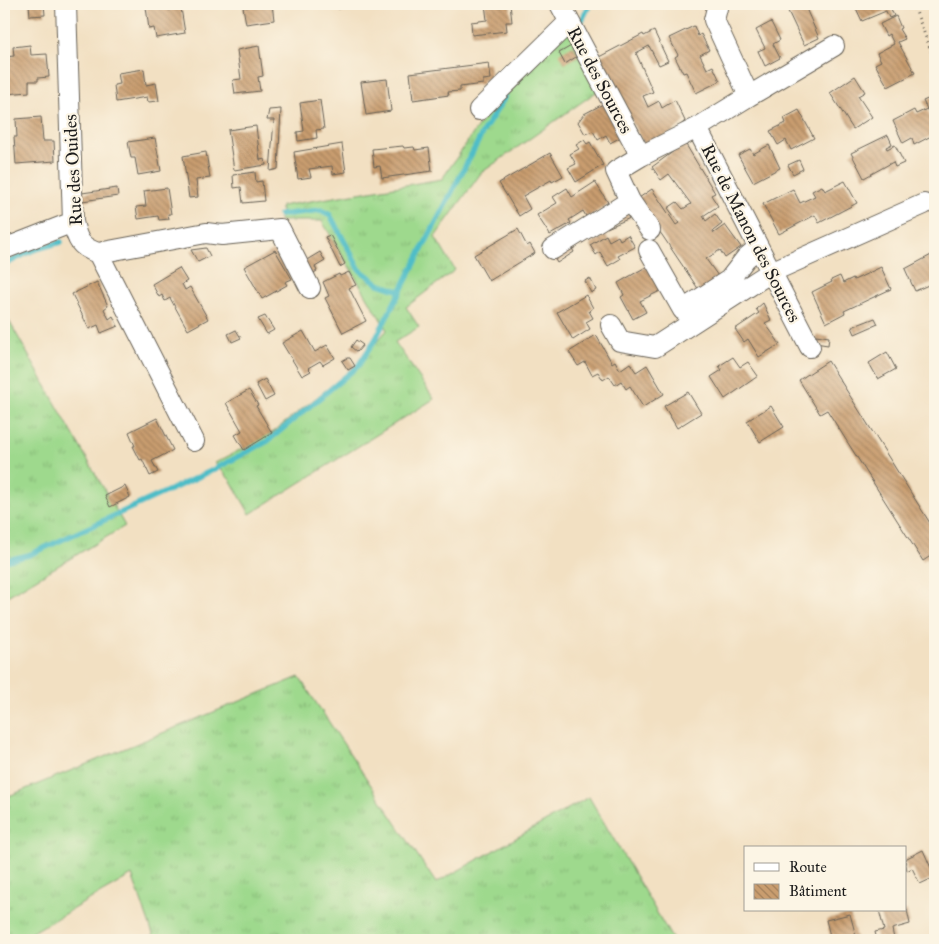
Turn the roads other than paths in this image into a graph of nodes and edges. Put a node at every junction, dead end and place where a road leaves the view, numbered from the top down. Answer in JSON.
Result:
{"nodes":[{"id":1,"x":66,"y":4,"type":"edge"},
{"id":2,"x":560,"y":4,"type":"edge"},
{"id":3,"x":718,"y":4,"type":"edge"},
{"id":4,"x":569,"y":22,"type":"junction"},
{"id":5,"x":834,"y":46,"type":"dead end"},
{"id":6,"x":749,"y":96,"type":"junction"},
{"id":7,"x":479,"y":110,"type":"dead end"},
{"id":8,"x":697,"y":128,"type":"junction"},
{"id":9,"x":641,"y":156,"type":"junction"},
{"id":10,"x":630,"y":201,"type":"junction"},
{"id":11,"x":924,"y":204,"type":"dead end"},
{"id":12,"x":73,"y":222,"type":"junction"},
{"id":13,"x":758,"y":248,"type":"junction"},
{"id":14,"x":4,"y":249,"type":"edge"},
{"id":15,"x":553,"y":249,"type":"dead end"},
{"id":16,"x":105,"y":252,"type":"junction"},
{"id":17,"x":771,"y":272,"type":"junction"},
{"id":18,"x":310,"y":288,"type":"dead end"},
{"id":19,"x":611,"y":325,"type":"dead end"},
{"id":20,"x":810,"y":347,"type":"dead end"},
{"id":21,"x":173,"y":371,"type":"dead end"},
{"id":22,"x":194,"y":441,"type":"dead end"}],
"edges":[{"from":1,"to":12,"type":"street","name":"Rue des Ouides"},
{"from":2,"to":4,"type":"street","name":"Rue des Sources"},
{"from":3,"to":6,"type":"street"},
{"from":4,"to":7,"type":"street"},
{"from":4,"to":9,"type":"street","name":"Rue des Sources"},
{"from":5,"to":6,"type":"street","name":"Rue de Manon des Sources"},
{"from":6,"to":8,"type":"street","name":"Rue de Manon des Sources"},
{"from":8,"to":9,"type":"street"},
{"from":8,"to":13,"type":"street","name":"Rue de Manon des Sources"},
{"from":9,"to":10,"type":"street"},
{"from":10,"to":13,"type":"street"},
{"from":10,"to":15,"type":"street"},
{"from":11,"to":17,"type":"street"},
{"from":12,"to":14,"type":"street"},
{"from":12,"to":16,"type":"street","name":"Rue des Ouides"},
{"from":13,"to":17,"type":"street","name":"Rue de Manon des Sources"},
{"from":16,"to":18,"type":"street"},
{"from":16,"to":21,"type":"street"},
{"from":16,"to":22,"type":"street"},
{"from":17,"to":19,"type":"street"},
{"from":17,"to":20,"type":"street","name":"Rue de Manon des Sources"}]}
